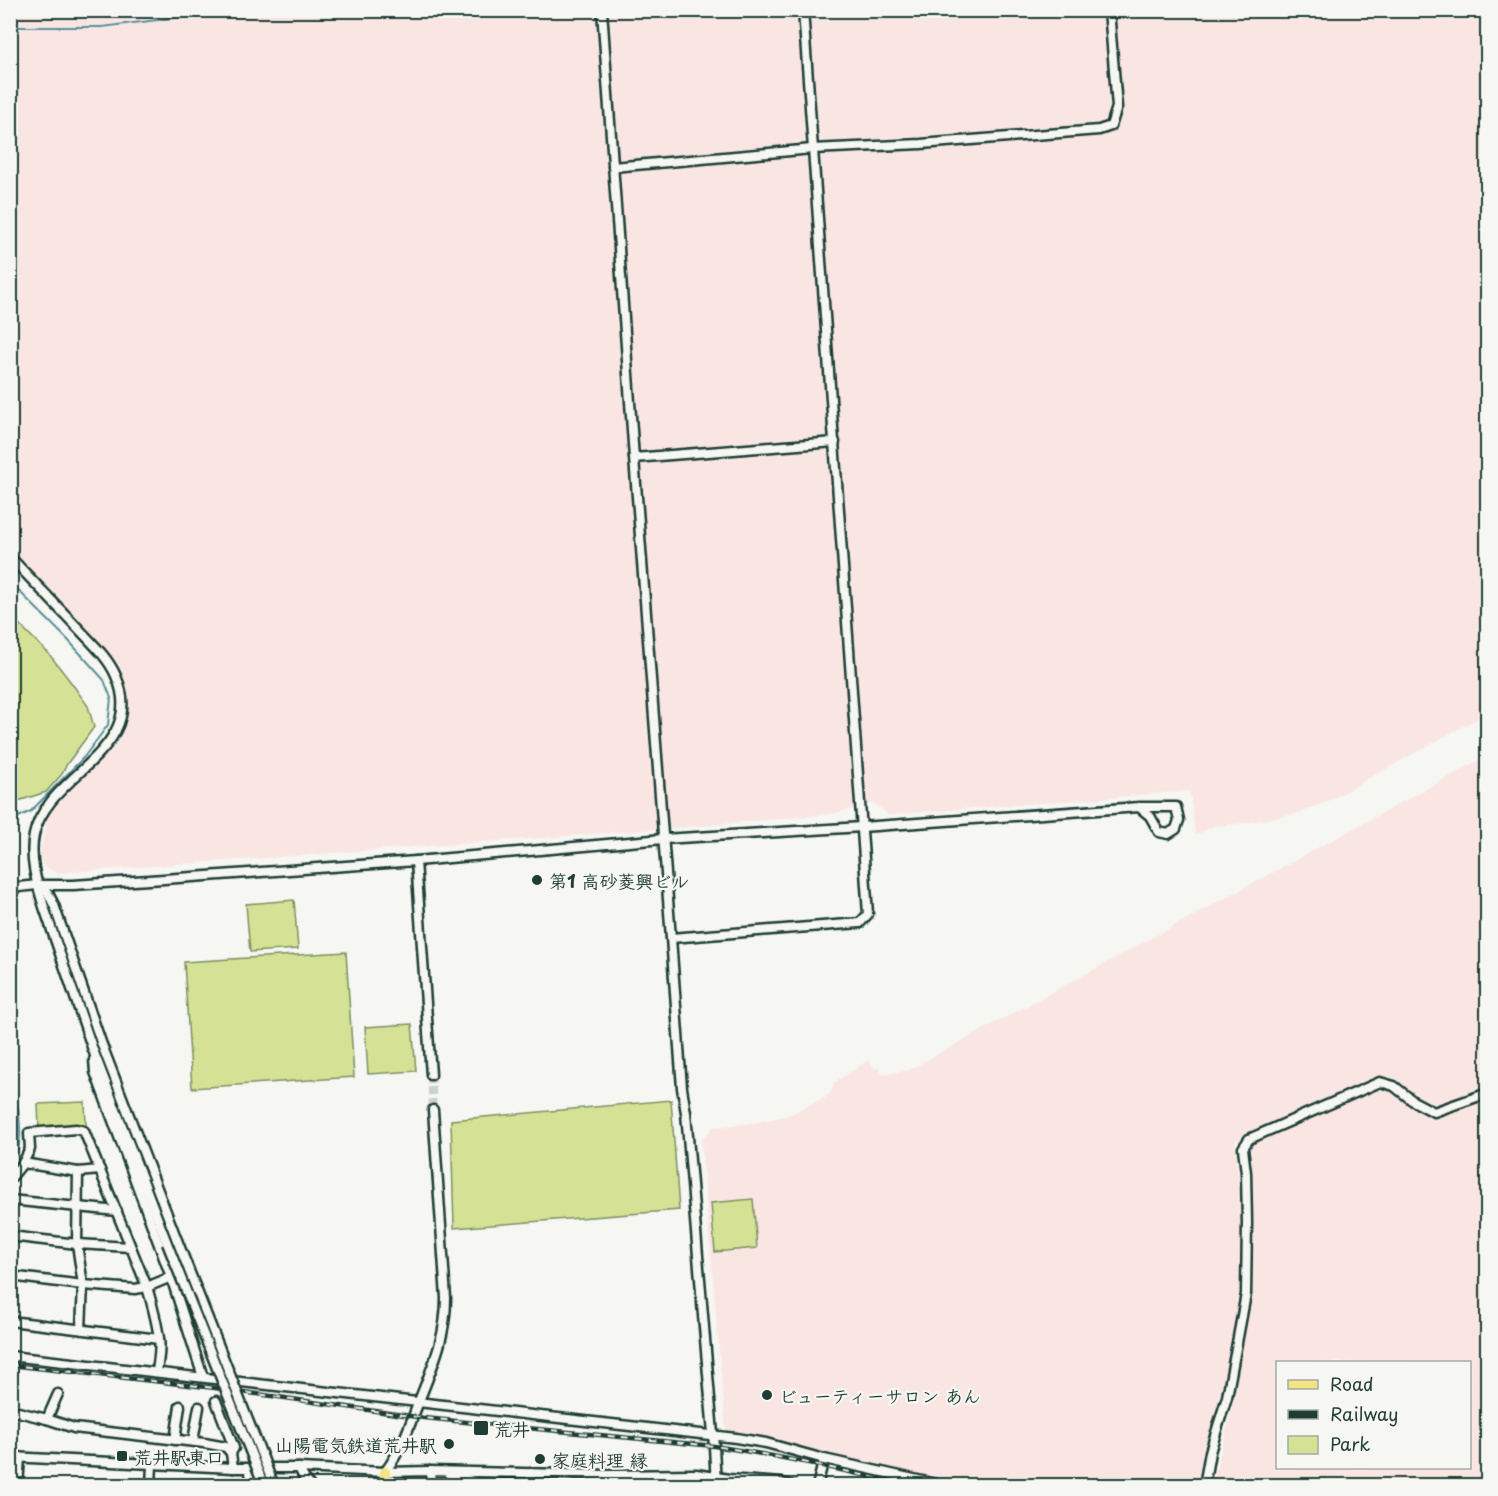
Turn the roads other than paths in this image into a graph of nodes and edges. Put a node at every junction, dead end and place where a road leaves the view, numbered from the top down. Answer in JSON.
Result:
{"nodes":[{"id":1,"x":602,"y":10,"type":"edge"},
{"id":2,"x":803,"y":10,"type":"edge"},
{"id":3,"x":1109,"y":10,"type":"edge"},
{"id":4,"x":812,"y":149,"type":"junction"},
{"id":5,"x":613,"y":167,"type":"junction"},
{"id":6,"x":835,"y":442,"type":"junction"},
{"id":7,"x":634,"y":458,"type":"junction"},
{"id":8,"x":10,"y":557,"type":"edge"},
{"id":9,"x":1139,"y":807,"type":"junction"},
{"id":10,"x":862,"y":827,"type":"junction"},
{"id":11,"x":663,"y":840,"type":"junction"},
{"id":12,"x":416,"y":861,"type":"junction"},
{"id":13,"x":37,"y":885,"type":"junction"},
{"id":14,"x":10,"y":888,"type":"edge"},
{"id":15,"x":672,"y":938,"type":"junction"},
{"id":16,"x":93,"y":1050,"type":"junction"},
{"id":17,"x":431,"y":1075,"type":"tunnel mouth"},
{"id":18,"x":1488,"y":1093,"type":"edge"},
{"id":19,"x":433,"y":1110,"type":"tunnel mouth"},
{"id":20,"x":23,"y":1163,"type":"junction"},
{"id":21,"x":100,"y":1170,"type":"junction"},
{"id":22,"x":78,"y":1172,"type":"junction"},
{"id":23,"x":10,"y":1179,"type":"edge"},
{"id":24,"x":10,"y":1200,"type":"edge"},
{"id":25,"x":77,"y":1208,"type":"junction"},
{"id":26,"x":117,"y":1210,"type":"junction"},
{"id":27,"x":10,"y":1236,"type":"edge"},
{"id":28,"x":77,"y":1244,"type":"junction"},
{"id":29,"x":130,"y":1247,"type":"junction"},
{"id":30,"x":10,"y":1276,"type":"edge"},
{"id":31,"x":171,"y":1277,"type":"junction"},
{"id":32,"x":83,"y":1285,"type":"junction"},
{"id":33,"x":147,"y":1287,"type":"junction"},
{"id":34,"x":10,"y":1321,"type":"edge"},
{"id":35,"x":81,"y":1329,"type":"junction"},
{"id":36,"x":159,"y":1339,"type":"junction"},
{"id":37,"x":10,"y":1356,"type":"edge"},
{"id":38,"x":157,"y":1372,"type":"junction"},
{"id":39,"x":203,"y":1377,"type":"junction"},
{"id":40,"x":68,"y":1397,"type":"dead end"},
{"id":41,"x":216,"y":1401,"type":"dead end"},
{"id":42,"x":418,"y":1402,"type":"junction"},
{"id":43,"x":180,"y":1406,"type":"dead end"},
{"id":44,"x":199,"y":1407,"type":"dead end"},
{"id":45,"x":10,"y":1410,"type":"edge"},
{"id":46,"x":48,"y":1419,"type":"junction"},
{"id":47,"x":712,"y":1436,"type":"junction"},
{"id":48,"x":175,"y":1440,"type":"junction"},
{"id":49,"x":193,"y":1441,"type":"junction"},
{"id":50,"x":231,"y":1453,"type":"junction"},
{"id":51,"x":15,"y":1457,"type":"edge"},
{"id":52,"x":824,"y":1459,"type":"junction"},
{"id":53,"x":152,"y":1464,"type":"junction"},
{"id":54,"x":233,"y":1468,"type":"junction"},
{"id":55,"x":248,"y":1468,"type":"junction"},
{"id":56,"x":299,"y":1468,"type":"junction"},
{"id":57,"x":430,"y":1471,"type":"junction"},
{"id":58,"x":442,"y":1471,"type":"junction"},
{"id":59,"x":385,"y":1472,"type":"junction"},
{"id":60,"x":531,"y":1473,"type":"junction"},
{"id":61,"x":715,"y":1481,"type":"edge"},
{"id":62,"x":18,"y":1485,"type":"edge"},
{"id":63,"x":151,"y":1485,"type":"edge"},
{"id":64,"x":255,"y":1485,"type":"edge"},
{"id":65,"x":264,"y":1485,"type":"edge"},
{"id":66,"x":274,"y":1485,"type":"edge"},
{"id":67,"x":310,"y":1485,"type":"edge"},
{"id":68,"x":385,"y":1485,"type":"edge"},
{"id":69,"x":431,"y":1485,"type":"edge"},
{"id":70,"x":489,"y":1485,"type":"edge"},
{"id":71,"x":530,"y":1485,"type":"edge"},
{"id":72,"x":793,"y":1485,"type":"edge"},
{"id":73,"x":817,"y":1485,"type":"edge"},
{"id":74,"x":945,"y":1485,"type":"edge"},
{"id":75,"x":1204,"y":1485,"type":"edge"}],
"edges":[{"from":1,"to":5,"type":"street"},
{"from":2,"to":4,"type":"street"},
{"from":3,"to":4,"type":"street"},
{"from":4,"to":5,"type":"street"},
{"from":4,"to":6,"type":"street"},
{"from":5,"to":7,"type":"street"},
{"from":6,"to":7,"type":"street"},
{"from":6,"to":10,"type":"street"},
{"from":7,"to":11,"type":"street"},
{"from":8,"to":13,"type":"street"},
{"from":9,"to":9,"type":"street"},
{"from":9,"to":10,"type":"street"},
{"from":10,"to":11,"type":"street"},
{"from":10,"to":15,"type":"street"},
{"from":11,"to":12,"type":"street"},
{"from":11,"to":15,"type":"street"},
{"from":12,"to":13,"type":"street"},
{"from":12,"to":17,"type":"street"},
{"from":13,"to":14,"type":"street"},
{"from":13,"to":16,"type":"street"},
{"from":13,"to":66,"type":"street","bridge":true},
{"from":15,"to":47,"type":"street"},
{"from":16,"to":31,"type":"street"},
{"from":16,"to":65,"type":"street","bridge":true},
{"from":18,"to":75,"type":"street"},
{"from":19,"to":42,"type":"street"},
{"from":20,"to":21,"type":"street"},
{"from":20,"to":22,"type":"street"},
{"from":20,"to":23,"type":"street"},
{"from":21,"to":22,"type":"street"},
{"from":21,"to":26,"type":"street"},
{"from":22,"to":25,"type":"street"},
{"from":24,"to":25,"type":"street"},
{"from":25,"to":26,"type":"street"},
{"from":25,"to":28,"type":"street"},
{"from":26,"to":29,"type":"street"},
{"from":27,"to":28,"type":"street"},
{"from":28,"to":29,"type":"street"},
{"from":28,"to":32,"type":"street"},
{"from":29,"to":33,"type":"street"},
{"from":30,"to":32,"type":"street"},
{"from":31,"to":33,"type":"street"},
{"from":31,"to":39,"type":"street"},
{"from":32,"to":33,"type":"street"},
{"from":32,"to":35,"type":"street"},
{"from":33,"to":36,"type":"street"},
{"from":34,"to":35,"type":"street"},
{"from":35,"to":36,"type":"street"},
{"from":36,"to":38,"type":"street"},
{"from":37,"to":38,"type":"street"},
{"from":38,"to":39,"type":"street"},
{"from":39,"to":42,"type":"street"},
{"from":40,"to":46,"type":"street"},
{"from":41,"to":50,"type":"street"},
{"from":42,"to":47,"type":"street"},
{"from":42,"to":59,"type":"street"},
{"from":43,"to":48,"type":"street"},
{"from":44,"to":49,"type":"street"},
{"from":45,"to":46,"type":"street"},
{"from":46,"to":48,"type":"street"},
{"from":47,"to":52,"type":"street"},
{"from":47,"to":61,"type":"street"},
{"from":48,"to":49,"type":"street"},
{"from":49,"to":50,"type":"street"},
{"from":50,"to":54,"type":"street"},
{"from":51,"to":53,"type":"street"},
{"from":51,"to":62,"type":"street"},
{"from":52,"to":73,"type":"street"},
{"from":52,"to":74,"type":"street"},
{"from":53,"to":54,"type":"street"},
{"from":53,"to":63,"type":"street"},
{"from":54,"to":55,"type":"street"},
{"from":55,"to":56,"type":"street"},
{"from":55,"to":64,"type":"street"},
{"from":56,"to":59,"type":"street"},
{"from":56,"to":67,"type":"street"},
{"from":57,"to":58,"type":"street"},
{"from":57,"to":59,"type":"street"},
{"from":57,"to":69,"type":"street"},
{"from":58,"to":60,"type":"street"},
{"from":58,"to":70,"type":"street"},
{"from":59,"to":68,"type":"main road"},
{"from":60,"to":61,"type":"street"},
{"from":60,"to":71,"type":"street"},
{"from":61,"to":72,"type":"street"}]}
